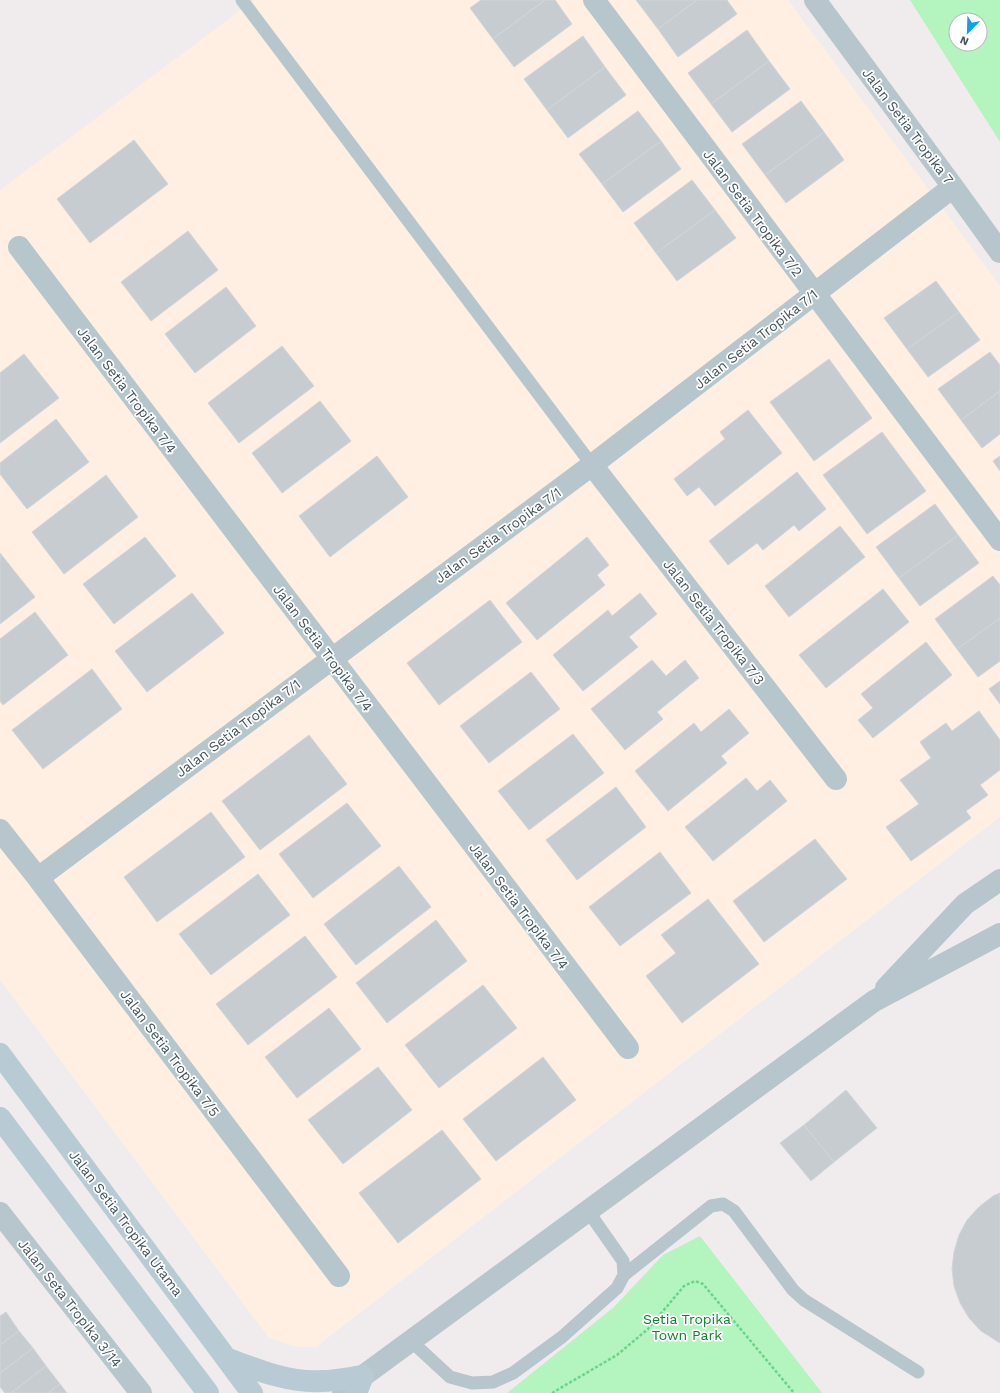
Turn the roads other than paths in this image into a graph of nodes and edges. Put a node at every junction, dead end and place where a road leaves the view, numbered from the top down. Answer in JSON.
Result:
{"nodes":[{"id":1,"x":242,"y":0,"type":"edge"},
{"id":2,"x":594,"y":0,"type":"edge"},
{"id":3,"x":815,"y":0,"type":"edge"},
{"id":4,"x":953,"y":187,"type":"junction"},
{"id":5,"x":19,"y":247,"type":"dead end"},
{"id":6,"x":1000,"y":252,"type":"edge"},
{"id":7,"x":814,"y":294,"type":"junction"},
{"id":8,"x":592,"y":465,"type":"junction"},
{"id":9,"x":1000,"y":540,"type":"edge"},
{"id":10,"x":330,"y":659,"type":"junction"},
{"id":11,"x":836,"y":779,"type":"dead end"},
{"id":12,"x":0,"y":830,"type":"edge"},
{"id":13,"x":38,"y":878,"type":"junction"},
{"id":14,"x":1000,"y":880,"type":"edge"},
{"id":15,"x":1000,"y":934,"type":"edge"},
{"id":16,"x":874,"y":1001,"type":"junction"},
{"id":17,"x":628,"y":1048,"type":"dead end"},
{"id":18,"x":0,"y":1054,"type":"edge"},
{"id":19,"x":0,"y":1118,"type":"edge"},
{"id":20,"x":588,"y":1211,"type":"junction"},
{"id":21,"x":0,"y":1213,"type":"edge"},
{"id":22,"x":624,"y":1275,"type":"junction"},
{"id":23,"x":339,"y":1276,"type":"dead end"},
{"id":24,"x":411,"y":1341,"type":"junction"},
{"id":25,"x":226,"y":1358,"type":"junction"},
{"id":26,"x":190,"y":1368,"type":"junction"},
{"id":27,"x":918,"y":1372,"type":"dead end"},
{"id":28,"x":359,"y":1385,"type":"edge"},
{"id":29,"x":141,"y":1393,"type":"edge"},
{"id":30,"x":204,"y":1393,"type":"edge"},
{"id":31,"x":208,"y":1393,"type":"edge"},
{"id":32,"x":252,"y":1393,"type":"edge"},
{"id":33,"x":343,"y":1393,"type":"edge"}],
"edges":[{"from":1,"to":8,"type":"lane"},
{"from":2,"to":7,"type":"street","name":"Jalan Setia Tropika 7/2"},
{"from":3,"to":4,"type":"street","name":"Jalan Setia Tropika 7"},
{"from":4,"to":6,"type":"street","name":"Jalan Setia Tropika 7"},
{"from":4,"to":7,"type":"street","name":"Jalan Setia Tropika 7/1"},
{"from":5,"to":10,"type":"street","name":"Jalan Setia Tropika 7/4"},
{"from":7,"to":8,"type":"street","name":"Jalan Setia Tropika 7/1"},
{"from":7,"to":9,"type":"street","name":"Jalan Setia Tropika 7/2"},
{"from":8,"to":10,"type":"street","name":"Jalan Setia Tropika 7/1"},
{"from":8,"to":11,"type":"street","name":"Jalan Setia Tropika 7/3"},
{"from":10,"to":13,"type":"street","name":"Jalan Setia Tropika 7/1"},
{"from":10,"to":17,"type":"street","name":"Jalan Setia Tropika 7/4"},
{"from":12,"to":13,"type":"street","name":"Jalan Setia Tropika 7/5"},
{"from":13,"to":23,"type":"street","name":"Jalan Setia Tropika 7/5"},
{"from":14,"to":16,"type":"street"},
{"from":15,"to":16,"type":"street"},
{"from":16,"to":20,"type":"street"},
{"from":18,"to":25,"type":"main road","name":"Jalan Setia Tropika Utama"},
{"from":19,"to":26,"type":"main road"},
{"from":20,"to":22,"type":"lane"},
{"from":20,"to":24,"type":"street"},
{"from":21,"to":29,"type":"street","name":"Jalan Seta Tropika 3/14"},
{"from":22,"to":24,"type":"lane"},
{"from":22,"to":27,"type":"lane"},
{"from":24,"to":28,"type":"street"},
{"from":25,"to":28,"type":"main road"},
{"from":25,"to":32,"type":"main road","name":"Jalan Setia Tropika Utama"},
{"from":26,"to":30,"type":"main road"},
{"from":26,"to":31,"type":"main road"},
{"from":28,"to":33,"type":"street"}]}
